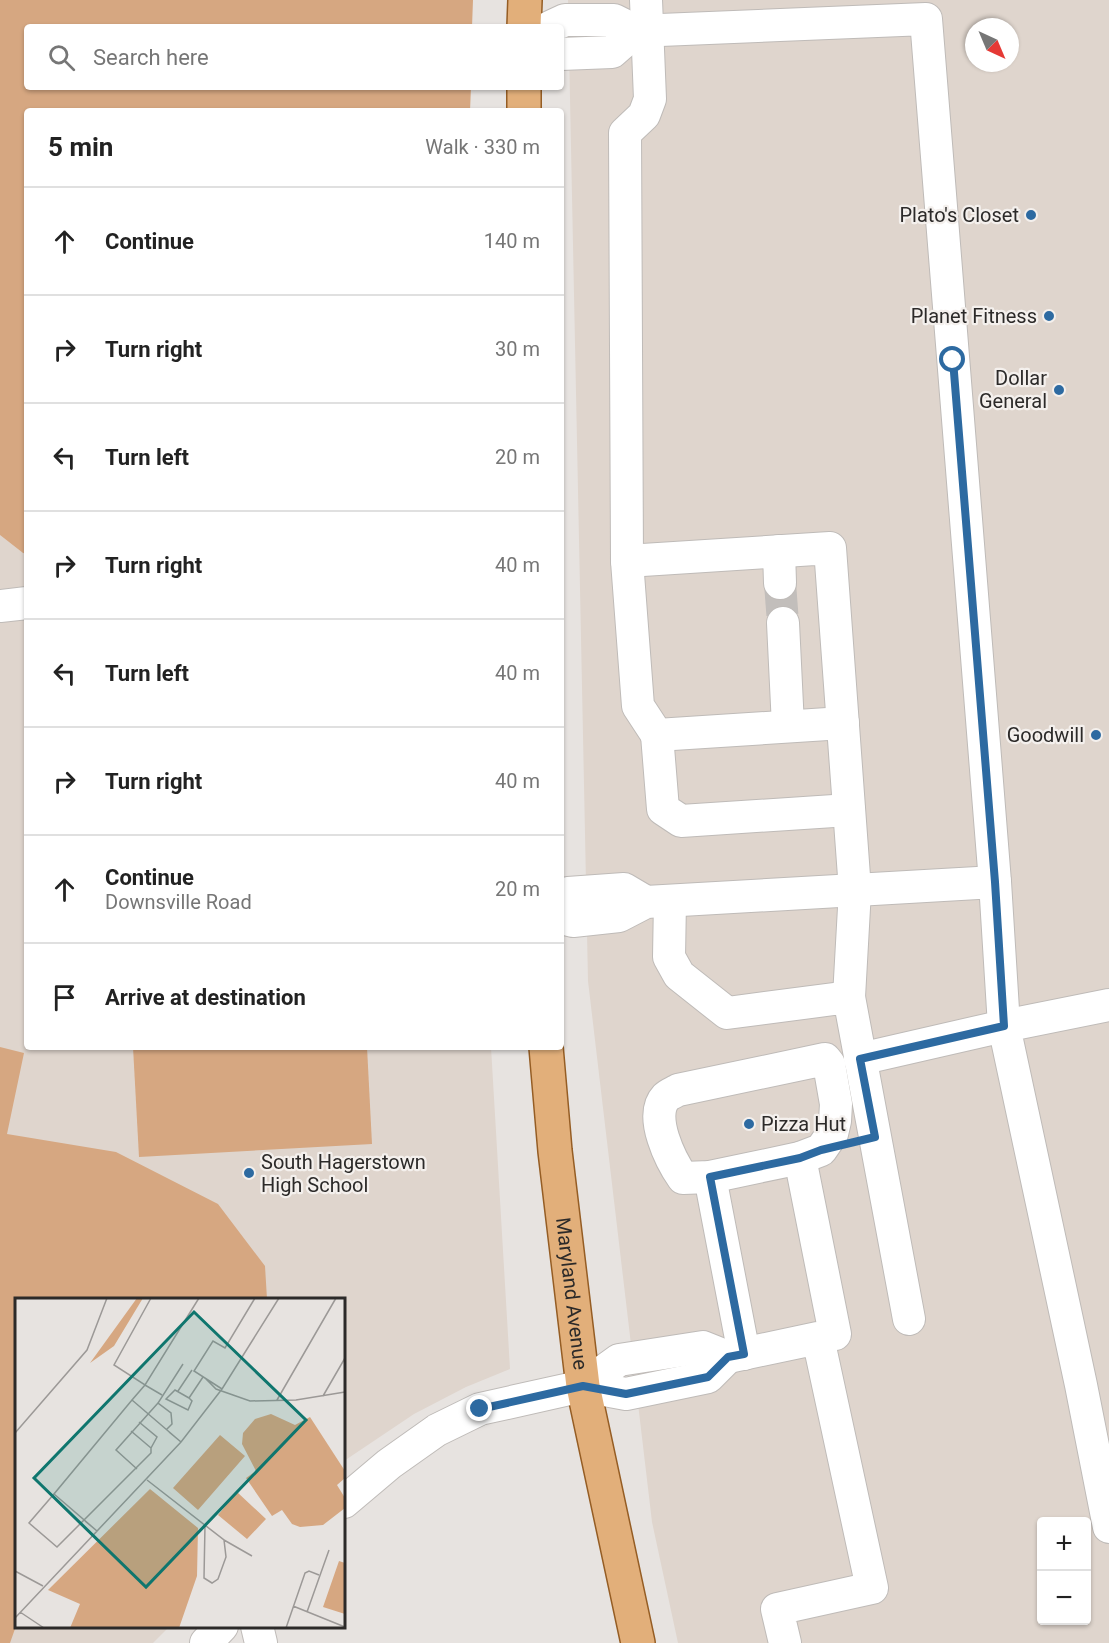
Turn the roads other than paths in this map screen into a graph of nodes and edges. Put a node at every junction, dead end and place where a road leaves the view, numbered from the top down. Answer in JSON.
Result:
{"nodes":[{"id":1,"x":525,"y":0,"type":"edge"},
{"id":2,"x":646,"y":0,"type":"edge"},
{"id":3,"x":926,"y":9,"type":"edge"},
{"id":4,"x":525,"y":24,"type":"edge"},
{"id":5,"x":556,"y":24,"type":"edge"},
{"id":6,"x":642,"y":31,"type":"junction"},
{"id":7,"x":564,"y":54,"type":"edge"},
{"id":8,"x":524,"y":90,"type":"edge"},
{"id":9,"x":524,"y":108,"type":"edge"},
{"id":10,"x":779,"y":551,"type":"junction"},
{"id":11,"x":627,"y":561,"type":"junction"},
{"id":12,"x":780,"y":583,"type":"tunnel mouth"},
{"id":13,"x":783,"y":623,"type":"tunnel mouth"},
{"id":14,"x":843,"y":723,"type":"junction"},
{"id":15,"x":789,"y":726,"type":"junction"},
{"id":16,"x":657,"y":735,"type":"junction"},
{"id":17,"x":849,"y":810,"type":"junction"},
{"id":18,"x":995,"y":882,"type":"junction"},
{"id":19,"x":855,"y":890,"type":"junction"},
{"id":20,"x":564,"y":895,"type":"edge"},
{"id":21,"x":658,"y":902,"type":"junction"},
{"id":22,"x":564,"y":919,"type":"edge"},
{"id":23,"x":849,"y":997,"type":"junction"},
{"id":24,"x":1109,"y":1005,"type":"edge"},
{"id":25,"x":1004,"y":1026,"type":"junction"},
{"id":26,"x":546,"y":1050,"type":"edge"},
{"id":27,"x":860,"y":1059,"type":"junction"},
{"id":28,"x":875,"y":1137,"type":"junction"},
{"id":29,"x":811,"y":1154,"type":"junction"},
{"id":30,"x":710,"y":1177,"type":"junction"},
{"id":31,"x":909,"y":1319,"type":"dead end"},
{"id":32,"x":835,"y":1334,"type":"dead end"},
{"id":33,"x":736,"y":1355,"type":"junction"},
{"id":34,"x":583,"y":1386,"type":"junction"},
{"id":35,"x":345,"y":1501,"type":"edge"},
{"id":36,"x":1109,"y":1527,"type":"edge"},
{"id":37,"x":220,"y":1628,"type":"edge"},
{"id":38,"x":257,"y":1628,"type":"edge"},
{"id":39,"x":206,"y":1643,"type":"edge"},
{"id":40,"x":261,"y":1643,"type":"edge"},
{"id":41,"x":638,"y":1643,"type":"edge"},
{"id":42,"x":785,"y":1643,"type":"edge"}],
"edges":[{"from":1,"to":4,"type":"main road"},
{"from":2,"to":6,"type":"street"},
{"from":3,"to":6,"type":"street"},
{"from":3,"to":18,"type":"street"},
{"from":5,"to":6,"type":"street"},
{"from":6,"to":7,"type":"street"},
{"from":6,"to":11,"type":"street"},
{"from":8,"to":9,"type":"main road"},
{"from":10,"to":11,"type":"street"},
{"from":10,"to":12,"type":"street"},
{"from":10,"to":14,"type":"street"},
{"from":11,"to":16,"type":"street"},
{"from":13,"to":15,"type":"street"},
{"from":14,"to":15,"type":"street"},
{"from":14,"to":17,"type":"street"},
{"from":15,"to":16,"type":"street"},
{"from":16,"to":17,"type":"street"},
{"from":17,"to":19,"type":"street"},
{"from":18,"to":19,"type":"street"},
{"from":18,"to":25,"type":"street"},
{"from":19,"to":21,"type":"street"},
{"from":19,"to":23,"type":"street"},
{"from":20,"to":21,"type":"street"},
{"from":21,"to":22,"type":"street"},
{"from":21,"to":23,"type":"street"},
{"from":23,"to":27,"type":"street"},
{"from":24,"to":25,"type":"street"},
{"from":25,"to":27,"type":"street"},
{"from":25,"to":36,"type":"street"},
{"from":26,"to":34,"type":"main road","name":"Maryland Avenue"},
{"from":27,"to":28,"type":"street"},
{"from":28,"to":29,"type":"street"},
{"from":28,"to":31,"type":"street"},
{"from":29,"to":30,"type":"street"},
{"from":29,"to":30,"type":"street"},
{"from":29,"to":32,"type":"street"},
{"from":30,"to":33,"type":"street"},
{"from":33,"to":34,"type":"street"},
{"from":33,"to":42,"type":"street"},
{"from":34,"to":35,"type":"street"},
{"from":34,"to":41,"type":"main road","name":"Maryland Avenue"},
{"from":37,"to":39,"type":"street"},
{"from":38,"to":40,"type":"street"}]}
